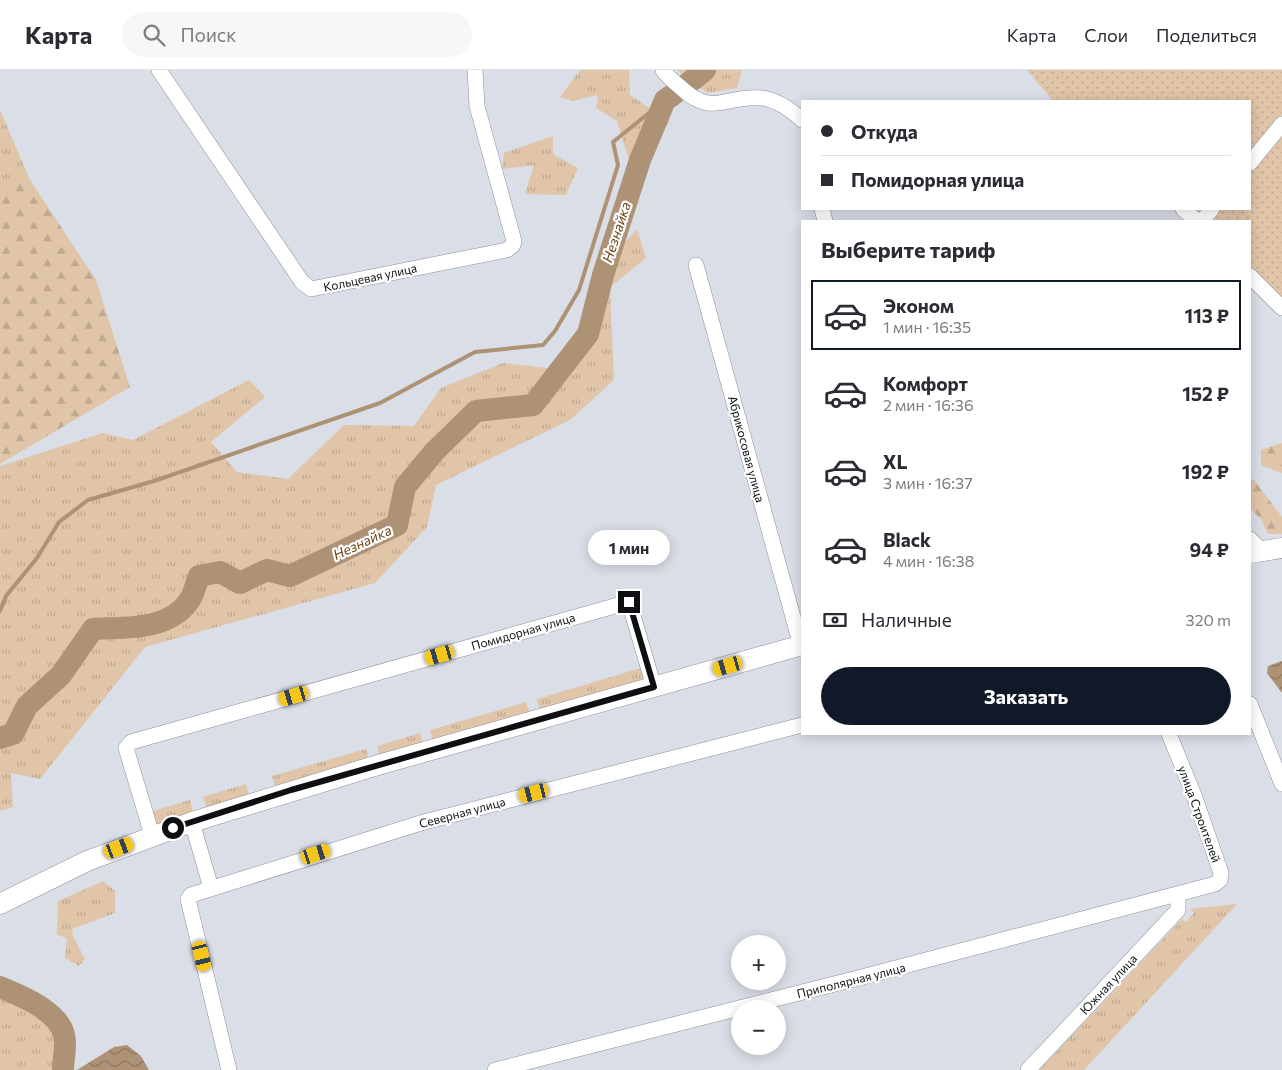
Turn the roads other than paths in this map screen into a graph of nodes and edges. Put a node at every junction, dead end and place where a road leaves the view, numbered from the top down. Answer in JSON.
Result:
{"nodes":[{"id":1,"x":159,"y":70,"type":"edge"},
{"id":2,"x":475,"y":70,"type":"edge"},
{"id":3,"x":663,"y":70,"type":"edge"},
{"id":4,"x":801,"y":119,"type":"edge"},
{"id":5,"x":1282,"y":124,"type":"edge"},
{"id":6,"x":1251,"y":161,"type":"edge"},
{"id":7,"x":1186,"y":210,"type":"edge"},
{"id":8,"x":1204,"y":217,"type":"edge"},
{"id":9,"x":696,"y":265,"type":"dead end"},
{"id":10,"x":1251,"y":277,"type":"edge"},
{"id":11,"x":1282,"y":308,"type":"edge"},
{"id":12,"x":1254,"y":547,"type":"edge"},
{"id":13,"x":1282,"y":548,"type":"edge"},
{"id":14,"x":801,"y":641,"type":"edge"},
{"id":15,"x":654,"y":687,"type":"junction"},
{"id":16,"x":1251,"y":706,"type":"edge"},
{"id":17,"x":801,"y":725,"type":"edge"},
{"id":18,"x":1169,"y":735,"type":"edge"},
{"id":19,"x":1282,"y":784,"type":"edge"},
{"id":20,"x":192,"y":822,"type":"junction"},
{"id":21,"x":152,"y":835,"type":"junction"},
{"id":22,"x":211,"y":888,"type":"junction"},
{"id":23,"x":1178,"y":895,"type":"junction"},
{"id":24,"x":0,"y":904,"type":"edge"},
{"id":25,"x":229,"y":1070,"type":"edge"},
{"id":26,"x":494,"y":1070,"type":"edge"},
{"id":27,"x":1028,"y":1070,"type":"edge"}],
"edges":[{"from":1,"to":2,"type":"street","name":"Кольцевая улица"},
{"from":3,"to":4,"type":"street"},
{"from":5,"to":6,"type":"street"},
{"from":7,"to":8,"type":"street"},
{"from":9,"to":14,"type":"street","name":"Абрикосовая улица"},
{"from":10,"to":11,"type":"street"},
{"from":12,"to":13,"type":"street"},
{"from":14,"to":15,"type":"street"},
{"from":15,"to":20,"type":"street"},
{"from":15,"to":21,"type":"street","name":"Помидорная улица"},
{"from":16,"to":19,"type":"street"},
{"from":17,"to":22,"type":"street","name":"Северная улица"},
{"from":18,"to":23,"type":"street","name":"улица Строителей"},
{"from":20,"to":21,"type":"street"},
{"from":20,"to":22,"type":"street"},
{"from":21,"to":24,"type":"street"},
{"from":22,"to":25,"type":"street","name":"Северная улица"},
{"from":23,"to":26,"type":"street","name":"Приполярная улица"},
{"from":23,"to":27,"type":"street","name":"Южная улица"}]}
